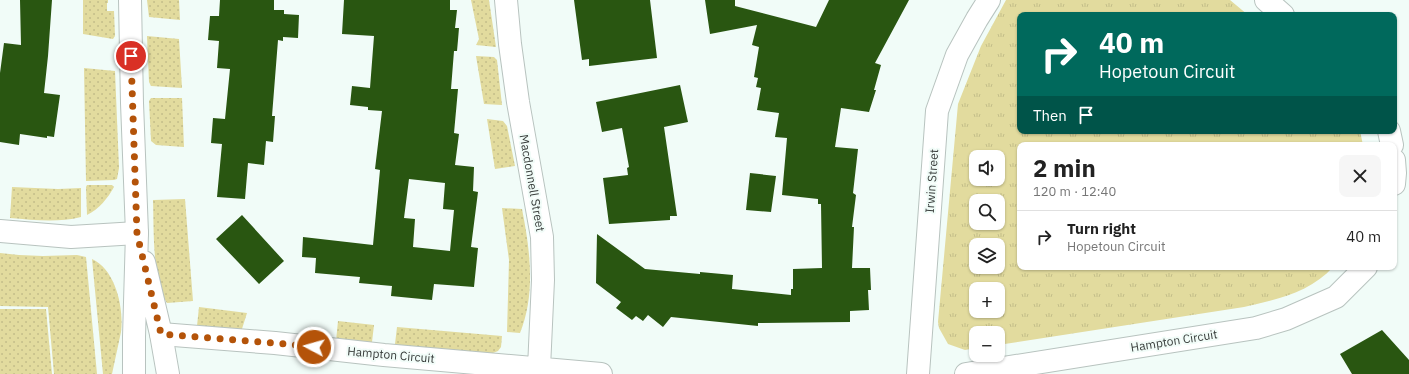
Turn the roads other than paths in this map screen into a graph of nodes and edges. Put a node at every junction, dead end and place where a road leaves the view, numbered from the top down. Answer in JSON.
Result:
{"nodes":[{"id":1,"x":130,"y":0,"type":"edge"},
{"id":2,"x":506,"y":0,"type":"edge"},
{"id":3,"x":989,"y":0,"type":"edge"},
{"id":4,"x":1266,"y":0,"type":"edge"},
{"id":5,"x":1280,"y":12,"type":"edge"},
{"id":6,"x":0,"y":231,"type":"edge"},
{"id":7,"x":137,"y":234,"type":"junction"},
{"id":8,"x":1363,"y":270,"type":"edge"},
{"id":9,"x":161,"y":334,"type":"junction"},
{"id":10,"x":134,"y":337,"type":"junction"},
{"id":11,"x":539,"y":368,"type":"junction"},
{"id":12,"x":122,"y":374,"type":"edge"},
{"id":13,"x":134,"y":374,"type":"edge"},
{"id":14,"x":168,"y":374,"type":"edge"},
{"id":15,"x":601,"y":374,"type":"edge"},
{"id":16,"x":918,"y":374,"type":"edge"},
{"id":17,"x":966,"y":374,"type":"edge"}],
"edges":[{"from":1,"to":7,"type":"street"},
{"from":2,"to":11,"type":"street","name":"Macdonnell Street"},
{"from":3,"to":16,"type":"street","name":"Irwin Street"},
{"from":4,"to":5,"type":"street"},
{"from":6,"to":7,"type":"street"},
{"from":7,"to":9,"type":"street"},
{"from":7,"to":10,"type":"street"},
{"from":8,"to":17,"type":"street","name":"Hampton Circuit"},
{"from":9,"to":10,"type":"street","name":"Hampton Circuit"},
{"from":9,"to":11,"type":"street","name":"Hampton Circuit"},
{"from":9,"to":14,"type":"street"},
{"from":10,"to":12,"type":"street"},
{"from":10,"to":13,"type":"street"},
{"from":11,"to":15,"type":"street","name":"Hampton Circuit"}]}
